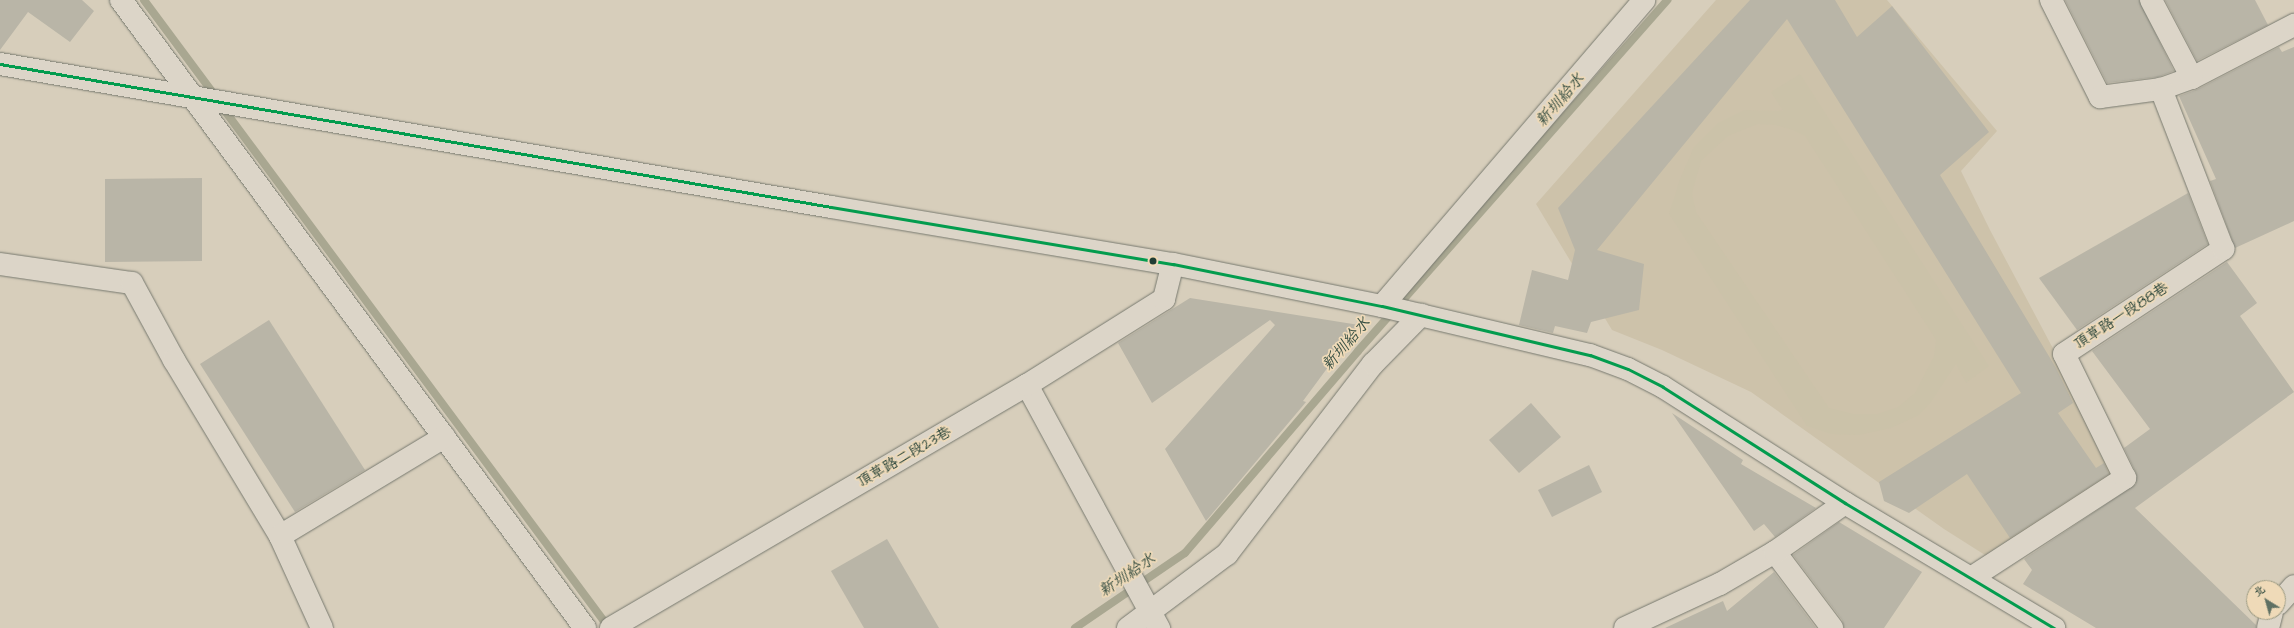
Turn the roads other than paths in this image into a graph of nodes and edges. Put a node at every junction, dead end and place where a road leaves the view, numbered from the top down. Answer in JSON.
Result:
{"nodes":[{"id":1,"x":121,"y":0,"type":"edge"},
{"id":2,"x":1644,"y":0,"type":"edge"},
{"id":3,"x":2051,"y":0,"type":"edge"},
{"id":4,"x":2151,"y":0,"type":"edge"},
{"id":5,"x":2294,"y":25,"type":"edge"},
{"id":6,"x":0,"y":64,"type":"edge"},
{"id":7,"x":2192,"y":78,"type":"junction"},
{"id":8,"x":2161,"y":89,"type":"junction"},
{"id":9,"x":193,"y":98,"type":"junction"},
{"id":10,"x":0,"y":264,"type":"edge"},
{"id":11,"x":1173,"y":264,"type":"junction"},
{"id":12,"x":1382,"y":306,"type":"junction"},
{"id":13,"x":1421,"y":315,"type":"junction"},
{"id":14,"x":1027,"y":385,"type":"junction"},
{"id":15,"x":444,"y":437,"type":"junction"},
{"id":16,"x":1845,"y":504,"type":"junction"},
{"id":17,"x":280,"y":536,"type":"junction"},
{"id":18,"x":1775,"y":552,"type":"junction"},
{"id":19,"x":1971,"y":578,"type":"junction"},
{"id":20,"x":2294,"y":586,"type":"edge"},
{"id":21,"x":2286,"y":595,"type":"edge"},
{"id":22,"x":1155,"y":620,"type":"edge"},
{"id":23,"x":322,"y":628,"type":"edge"},
{"id":24,"x":585,"y":628,"type":"edge"},
{"id":25,"x":611,"y":628,"type":"edge"},
{"id":26,"x":1128,"y":628,"type":"edge"},
{"id":27,"x":1625,"y":628,"type":"edge"},
{"id":28,"x":1832,"y":628,"type":"edge"},
{"id":29,"x":2054,"y":628,"type":"edge"}],
"edges":[{"from":1,"to":9,"type":"street"},
{"from":2,"to":12,"type":"street"},
{"from":3,"to":8,"type":"street"},
{"from":4,"to":7,"type":"street"},
{"from":5,"to":7,"type":"street"},
{"from":6,"to":9,"type":"street"},
{"from":7,"to":8,"type":"street"},
{"from":8,"to":19,"type":"street","name":"頂草路一段88巷"},
{"from":9,"to":11,"type":"street"},
{"from":9,"to":15,"type":"street"},
{"from":10,"to":17,"type":"street"},
{"from":11,"to":12,"type":"street"},
{"from":11,"to":14,"type":"street","name":"頂草路二段23巷"},
{"from":12,"to":13,"type":"street"},
{"from":13,"to":16,"type":"street"},
{"from":13,"to":22,"type":"street"},
{"from":14,"to":22,"type":"street"},
{"from":14,"to":25,"type":"street","name":"頂草路二段23巷"},
{"from":15,"to":17,"type":"street"},
{"from":15,"to":24,"type":"street"},
{"from":16,"to":18,"type":"street"},
{"from":16,"to":19,"type":"street"},
{"from":17,"to":23,"type":"street"},
{"from":18,"to":27,"type":"street"},
{"from":18,"to":28,"type":"street"},
{"from":19,"to":29,"type":"street"},
{"from":20,"to":21,"type":"street"},
{"from":22,"to":26,"type":"street"}]}
